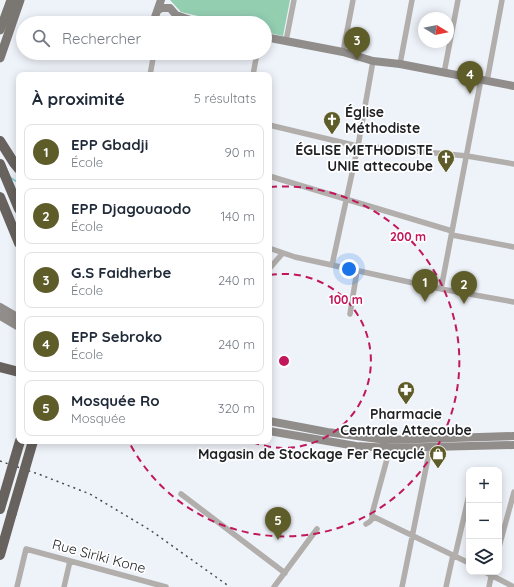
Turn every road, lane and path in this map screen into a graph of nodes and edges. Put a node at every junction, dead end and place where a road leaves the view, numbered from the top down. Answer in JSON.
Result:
{"nodes":[{"id":1,"x":11,"y":0,"type":"edge"},
{"id":2,"x":20,"y":0,"type":"edge"},
{"id":3,"x":161,"y":0,"type":"edge"},
{"id":4,"x":294,"y":0,"type":"edge"},
{"id":5,"x":353,"y":0,"type":"edge"},
{"id":6,"x":412,"y":0,"type":"edge"},
{"id":7,"x":458,"y":0,"type":"edge"},
{"id":8,"x":502,"y":0,"type":"edge"},
{"id":9,"x":158,"y":10,"type":"junction"},
{"id":10,"x":155,"y":16,"type":"edge"},
{"id":11,"x":174,"y":16,"type":"edge"},
{"id":12,"x":0,"y":30,"type":"edge"},
{"id":13,"x":272,"y":38,"type":"edge"},
{"id":14,"x":286,"y":41,"type":"junction"},
{"id":15,"x":343,"y":52,"type":"junction"},
{"id":16,"x":0,"y":58,"type":"edge"},
{"id":17,"x":153,"y":60,"type":"edge"},
{"id":18,"x":256,"y":60,"type":"edge"},
{"id":19,"x":373,"y":61,"type":"junction"},
{"id":20,"x":400,"y":64,"type":"junction"},
{"id":21,"x":151,"y":72,"type":"edge"},
{"id":22,"x":254,"y":72,"type":"edge"},
{"id":23,"x":444,"y":73,"type":"junction"},
{"id":24,"x":484,"y":80,"type":"junction"},
{"id":25,"x":514,"y":86,"type":"edge"},
{"id":26,"x":272,"y":126,"type":"edge"},
{"id":27,"x":0,"y":141,"type":"edge"},
{"id":28,"x":358,"y":146,"type":"junction"},
{"id":29,"x":467,"y":156,"type":"junction"},
{"id":30,"x":0,"y":164,"type":"edge"},
{"id":31,"x":514,"y":164,"type":"edge"},
{"id":32,"x":16,"y":165,"type":"edge"},
{"id":33,"x":272,"y":177,"type":"edge"},
{"id":34,"x":0,"y":197,"type":"edge"},
{"id":35,"x":346,"y":199,"type":"junction"},
{"id":36,"x":16,"y":202,"type":"edge"},
{"id":37,"x":452,"y":233,"type":"junction"},
{"id":38,"x":16,"y":236,"type":"edge"},
{"id":39,"x":514,"y":247,"type":"edge"},
{"id":40,"x":272,"y":249,"type":"edge"},
{"id":41,"x":282,"y":254,"type":"junction"},
{"id":42,"x":332,"y":265,"type":"junction"},
{"id":43,"x":272,"y":266,"type":"edge"},
{"id":44,"x":357,"y":271,"type":"junction"},
{"id":45,"x":441,"y":289,"type":"junction"},
{"id":46,"x":514,"y":302,"type":"edge"},
{"id":47,"x":0,"y":307,"type":"edge"},
{"id":48,"x":350,"y":314,"type":"dead end"},
{"id":49,"x":0,"y":316,"type":"edge"},
{"id":50,"x":16,"y":316,"type":"edge"},
{"id":51,"x":16,"y":325,"type":"edge"},
{"id":52,"x":0,"y":367,"type":"edge"},
{"id":53,"x":16,"y":371,"type":"edge"},
{"id":54,"x":272,"y":422,"type":"edge"},
{"id":55,"x":272,"y":432,"type":"edge"},
{"id":56,"x":514,"y":436,"type":"edge"},
{"id":57,"x":19,"y":444,"type":"edge"},
{"id":58,"x":32,"y":444,"type":"edge"},
{"id":59,"x":514,"y":445,"type":"edge"},
{"id":60,"x":390,"y":448,"type":"junction"},
{"id":61,"x":430,"y":448,"type":"junction"},
{"id":62,"x":514,"y":492,"type":"edge"},
{"id":63,"x":181,"y":494,"type":"dead end"},
{"id":64,"x":467,"y":503,"type":"edge"},
{"id":65,"x":0,"y":509,"type":"edge"},
{"id":66,"x":372,"y":516,"type":"junction"},
{"id":67,"x":366,"y":524,"type":"dead end"},
{"id":68,"x":316,"y":529,"type":"dead end"},
{"id":69,"x":413,"y":536,"type":"junction"},
{"id":70,"x":501,"y":539,"type":"edge"},
{"id":71,"x":0,"y":555,"type":"edge"},
{"id":72,"x":454,"y":556,"type":"junction"},
{"id":73,"x":70,"y":561,"type":"junction"},
{"id":74,"x":466,"y":562,"type":"edge"},
{"id":75,"x":285,"y":573,"type":"junction"},
{"id":76,"x":492,"y":575,"type":"edge"},
{"id":77,"x":494,"y":575,"type":"edge"},
{"id":78,"x":17,"y":587,"type":"edge"},
{"id":79,"x":64,"y":587,"type":"edge"},
{"id":80,"x":166,"y":587,"type":"edge"},
{"id":81,"x":274,"y":587,"type":"edge"},
{"id":82,"x":402,"y":587,"type":"edge"},
{"id":83,"x":446,"y":587,"type":"edge"},
{"id":84,"x":489,"y":587,"type":"edge"},
{"id":85,"x":514,"y":587,"type":"edge"}],
"edges":[{"from":1,"to":12,"type":"main road"},
{"from":2,"to":16,"type":"main road"},
{"from":3,"to":9,"type":"main road"},
{"from":4,"to":14,"type":"street"},
{"from":5,"to":15,"type":"street"},
{"from":6,"to":20,"type":"street"},
{"from":7,"to":23,"type":"street"},
{"from":8,"to":24,"type":"street"},
{"from":9,"to":10,"type":"main road"},
{"from":9,"to":11,"type":"main road"},
{"from":13,"to":14,"type":"main road"},
{"from":14,"to":15,"type":"main road"},
{"from":15,"to":19,"type":"main road"},
{"from":17,"to":21,"type":"street"},
{"from":18,"to":22,"type":"street"},
{"from":19,"to":20,"type":"main road"},
{"from":19,"to":28,"type":"street"},
{"from":20,"to":23,"type":"main road"},
{"from":23,"to":24,"type":"main road"},
{"from":24,"to":25,"type":"main road"},
{"from":24,"to":29,"type":"street"},
{"from":26,"to":28,"type":"street"},
{"from":27,"to":32,"type":"highway"},
{"from":28,"to":29,"type":"street"},
{"from":28,"to":35,"type":"street"},
{"from":29,"to":31,"type":"street"},
{"from":29,"to":37,"type":"street"},
{"from":30,"to":36,"type":"highway"},
{"from":33,"to":35,"type":"street"},
{"from":34,"to":38,"type":"highway"},
{"from":35,"to":37,"type":"street"},
{"from":35,"to":42,"type":"street"},
{"from":37,"to":39,"type":"street"},
{"from":37,"to":45,"type":"street"},
{"from":40,"to":41,"type":"street"},
{"from":41,"to":42,"type":"street"},
{"from":41,"to":43,"type":"street"},
{"from":42,"to":44,"type":"street"},
{"from":44,"to":45,"type":"street"},
{"from":44,"to":48,"type":"street"},
{"from":45,"to":46,"type":"street"},
{"from":47,"to":50,"type":"main road"},
{"from":49,"to":51,"type":"main road"},
{"from":52,"to":53,"type":"highway"},
{"from":54,"to":56,"type":"main road"},
{"from":55,"to":60,"type":"main road"},
{"from":57,"to":65,"type":"highway","bridge":true},
{"from":58,"to":71,"type":"highway","bridge":true},
{"from":59,"to":61,"type":"main road"},
{"from":60,"to":61,"type":"main road"},
{"from":60,"to":66,"type":"street"},
{"from":61,"to":69,"type":"street"},
{"from":62,"to":70,"type":"street"},
{"from":63,"to":75,"type":"street"},
{"from":64,"to":72,"type":"street"},
{"from":66,"to":67,"type":"street"},
{"from":66,"to":69,"type":"street"},
{"from":68,"to":75,"type":"street"},
{"from":69,"to":72,"type":"street"},
{"from":69,"to":82,"type":"street"},
{"from":72,"to":74,"type":"street"},
{"from":72,"to":83,"type":"street"},
{"from":73,"to":78,"type":"street","name":"Rue Siriki Kone"},
{"from":73,"to":79,"type":"street"},
{"from":73,"to":80,"type":"street","name":"Rue Siriki Kone"},
{"from":75,"to":81,"type":"street"},
{"from":76,"to":84,"type":"street"},
{"from":77,"to":85,"type":"street"}]}
